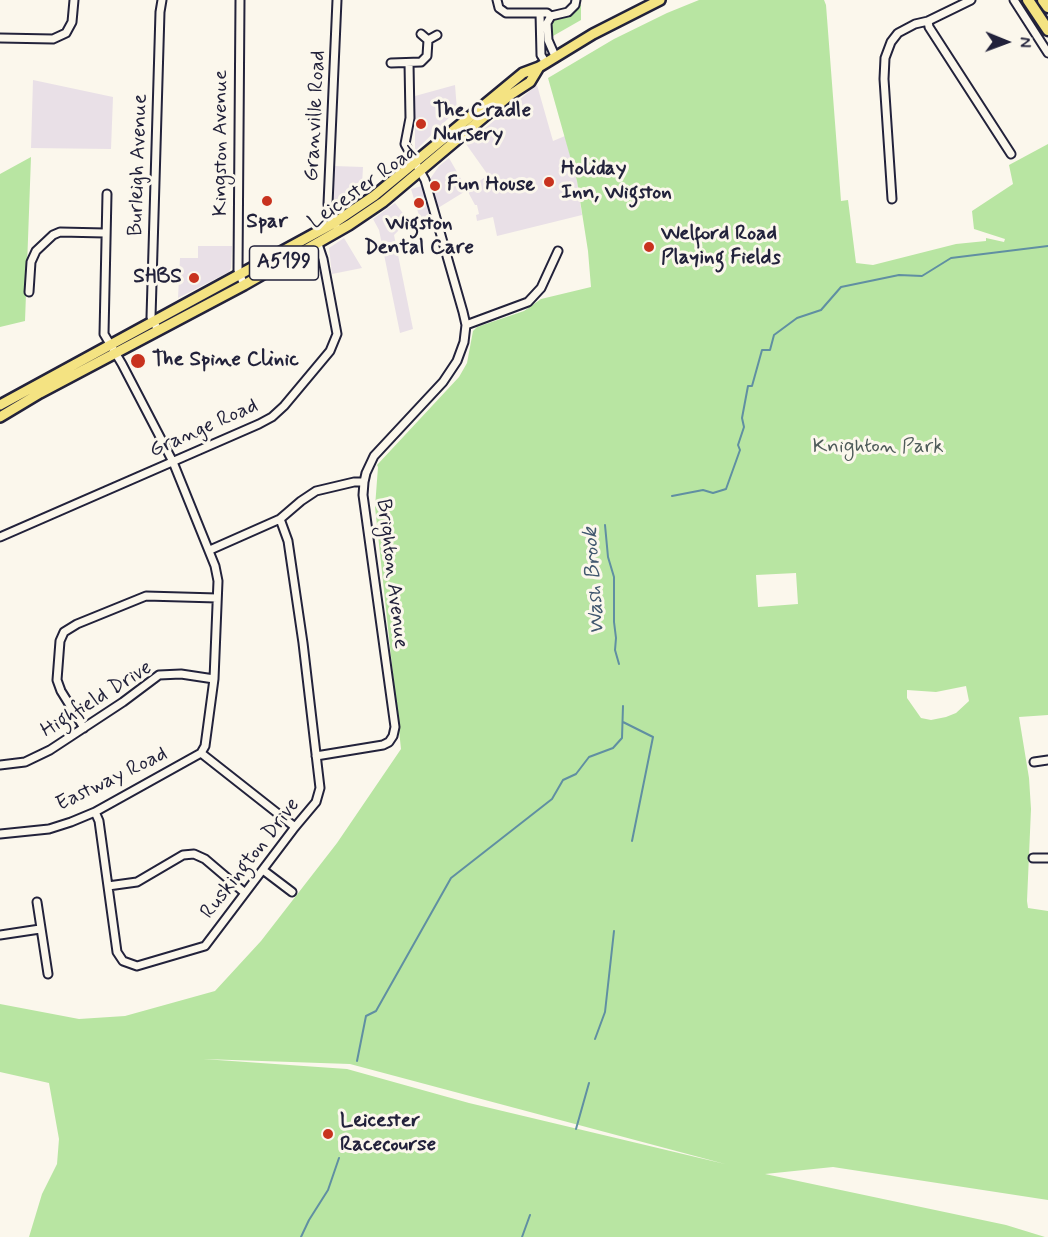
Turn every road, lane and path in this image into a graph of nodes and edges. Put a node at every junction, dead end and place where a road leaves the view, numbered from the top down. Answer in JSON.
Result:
{"nodes":[{"id":1,"x":74,"y":0,"type":"edge"},
{"id":2,"x":162,"y":0,"type":"edge"},
{"id":3,"x":240,"y":0,"type":"edge"},
{"id":4,"x":337,"y":0,"type":"edge"},
{"id":5,"x":497,"y":0,"type":"edge"},
{"id":6,"x":576,"y":0,"type":"edge"},
{"id":7,"x":660,"y":0,"type":"edge"},
{"id":8,"x":971,"y":0,"type":"edge"},
{"id":9,"x":1014,"y":0,"type":"edge"},
{"id":10,"x":1028,"y":0,"type":"edge"},
{"id":11,"x":1043,"y":0,"type":"edge"},
{"id":12,"x":1048,"y":7,"type":"edge"},
{"id":13,"x":545,"y":14,"type":"junction"},
{"id":14,"x":928,"y":21,"type":"junction"},
{"id":15,"x":1048,"y":30,"type":"edge"},
{"id":16,"x":421,"y":34,"type":"dead end"},
{"id":17,"x":437,"y":35,"type":"dead end"},
{"id":18,"x":0,"y":39,"type":"edge"},
{"id":19,"x":428,"y":40,"type":"junction"},
{"id":20,"x":1048,"y":53,"type":"edge"},
{"id":21,"x":555,"y":56,"type":"junction"},
{"id":22,"x":391,"y":63,"type":"dead end"},
{"id":23,"x":409,"y":63,"type":"junction"},
{"id":24,"x":542,"y":65,"type":"junction"},
{"id":25,"x":1011,"y":154,"type":"dead end"},
{"id":26,"x":416,"y":161,"type":"junction"},
{"id":27,"x":420,"y":171,"type":"junction"},
{"id":28,"x":106,"y":194,"type":"dead end"},
{"id":29,"x":892,"y":199,"type":"dead end"},
{"id":30,"x":336,"y":227,"type":"junction"},
{"id":31,"x":105,"y":233,"type":"junction"},
{"id":32,"x":318,"y":244,"type":"junction"},
{"id":33,"x":558,"y":251,"type":"dead end"},
{"id":34,"x":239,"y":274,"type":"junction"},
{"id":35,"x":244,"y":285,"type":"junction"},
{"id":36,"x":29,"y":292,"type":"dead end"},
{"id":37,"x":153,"y":321,"type":"junction"},
{"id":38,"x":466,"y":325,"type":"junction"},
{"id":39,"x":158,"y":330,"type":"junction"},
{"id":40,"x":110,"y":344,"type":"junction"},
{"id":41,"x":115,"y":353,"type":"junction"},
{"id":42,"x":0,"y":405,"type":"edge"},
{"id":43,"x":0,"y":417,"type":"edge"},
{"id":44,"x":173,"y":462,"type":"junction"},
{"id":45,"x":364,"y":482,"type":"junction"},
{"id":46,"x":280,"y":519,"type":"junction"},
{"id":47,"x":0,"y":537,"type":"edge"},
{"id":48,"x":210,"y":550,"type":"junction"},
{"id":49,"x":217,"y":598,"type":"junction"},
{"id":50,"x":214,"y":679,"type":"junction"},
{"id":51,"x":84,"y":728,"type":"junction"},
{"id":52,"x":201,"y":753,"type":"junction"},
{"id":53,"x":316,"y":756,"type":"junction"},
{"id":54,"x":1048,"y":760,"type":"edge"},
{"id":55,"x":1034,"y":762,"type":"dead end"},
{"id":56,"x":0,"y":765,"type":"edge"},
{"id":57,"x":95,"y":812,"type":"junction"},
{"id":58,"x":295,"y":827,"type":"junction"},
{"id":59,"x":0,"y":834,"type":"edge"},
{"id":60,"x":1033,"y":858,"type":"dead end"},
{"id":61,"x":1048,"y":858,"type":"edge"},
{"id":62,"x":262,"y":870,"type":"junction"},
{"id":63,"x":108,"y":886,"type":"junction"},
{"id":64,"x":292,"y":892,"type":"dead end"},
{"id":65,"x":245,"y":893,"type":"junction"},
{"id":66,"x":37,"y":902,"type":"dead end"},
{"id":67,"x":40,"y":929,"type":"junction"},
{"id":68,"x":0,"y":935,"type":"edge"},
{"id":69,"x":48,"y":974,"type":"dead end"}],
"edges":[{"from":1,"to":18,"type":"street"},
{"from":2,"to":37,"type":"street","name":"Burleigh Avenue"},
{"from":3,"to":34,"type":"street","name":"Kingston Avenue"},
{"from":4,"to":30,"type":"street","name":"Granville Road"},
{"from":5,"to":13,"type":"street"},
{"from":6,"to":13,"type":"street"},
{"from":7,"to":21,"type":"main road","number":"A5199"},
{"from":8,"to":14,"type":"street"},
{"from":9,"to":20,"type":"street"},
{"from":10,"to":15,"type":"highway"},
{"from":11,"to":12,"type":"highway"},
{"from":13,"to":21,"type":"street"},
{"from":13,"to":24,"type":"street"},
{"from":14,"to":25,"type":"street"},
{"from":14,"to":29,"type":"street"},
{"from":16,"to":19,"type":"street"},
{"from":17,"to":19,"type":"street"},
{"from":19,"to":23,"type":"street"},
{"from":21,"to":24,"type":"main road","name":"Leicester Road","number":"A5199"},
{"from":22,"to":23,"type":"street"},
{"from":23,"to":26,"type":"street","name":"Brighton Avenue"},
{"from":24,"to":26,"type":"main road","name":"Leicester Road","number":"A5199"},
{"from":24,"to":27,"type":"main road","name":"Leicester Road","number":"A5199"},
{"from":26,"to":27,"type":"street","name":"Brighton Avenue"},
{"from":26,"to":30,"type":"main road","name":"Leicester Road","number":"A5199"},
{"from":27,"to":30,"type":"main road","name":"Leicester Road","number":"A5199"},
{"from":27,"to":38,"type":"street","name":"Brighton Avenue"},
{"from":28,"to":31,"type":"street"},
{"from":30,"to":32,"type":"main road","name":"Leicester Road","number":"A5199"},
{"from":30,"to":34,"type":"main road","name":"Leicester Road","number":"A5199"},
{"from":31,"to":36,"type":"street"},
{"from":31,"to":40,"type":"street"},
{"from":32,"to":35,"type":"main road","name":"Leicester Road","number":"A5199"},
{"from":32,"to":44,"type":"street","name":"Grange Road"},
{"from":33,"to":38,"type":"street"},
{"from":34,"to":35,"type":"street","name":"Kingston Avenue"},
{"from":34,"to":37,"type":"main road","name":"Leicester Road","number":"A5199"},
{"from":35,"to":39,"type":"main road","name":"Leicester Road","number":"A5199"},
{"from":37,"to":39,"type":"street","name":"Burleigh Avenue"},
{"from":37,"to":40,"type":"main road","name":"Leicester Road","number":"A5199"},
{"from":38,"to":45,"type":"street","name":"Brighton Avenue"},
{"from":39,"to":41,"type":"main road","name":"Leicester Road","number":"A5199"},
{"from":40,"to":41,"type":"street"},
{"from":40,"to":42,"type":"main road","name":"Leicester Road","number":"A5199"},
{"from":41,"to":43,"type":"main road","name":"Leicester Road","number":"A5199"},
{"from":41,"to":44,"type":"street"},
{"from":44,"to":47,"type":"street","name":"Grange Road"},
{"from":44,"to":48,"type":"street"},
{"from":45,"to":46,"type":"street"},
{"from":45,"to":53,"type":"street","name":"Brighton Avenue"},
{"from":46,"to":48,"type":"street"},
{"from":46,"to":53,"type":"street","name":"Ruskington Drive"},
{"from":48,"to":49,"type":"street"},
{"from":49,"to":50,"type":"street"},
{"from":49,"to":51,"type":"street"},
{"from":50,"to":51,"type":"street","name":"Highfield Drive"},
{"from":50,"to":52,"type":"street"},
{"from":51,"to":56,"type":"street","name":"Highfield Drive"},
{"from":52,"to":57,"type":"street","name":"Eastway Road"},
{"from":52,"to":58,"type":"street"},
{"from":53,"to":58,"type":"street","name":"Ruskington Drive"},
{"from":54,"to":55,"type":"street"},
{"from":57,"to":59,"type":"street","name":"Eastway Road"},
{"from":57,"to":63,"type":"street","name":"Ruskington Drive"},
{"from":58,"to":62,"type":"street","name":"Ruskington Drive"},
{"from":60,"to":61,"type":"street"},
{"from":62,"to":64,"type":"street"},
{"from":62,"to":65,"type":"street","name":"Ruskington Drive"},
{"from":63,"to":65,"type":"street"},
{"from":63,"to":65,"type":"street","name":"Ruskington Drive"},
{"from":66,"to":67,"type":"street"},
{"from":67,"to":68,"type":"street"},
{"from":67,"to":69,"type":"street"}]}
